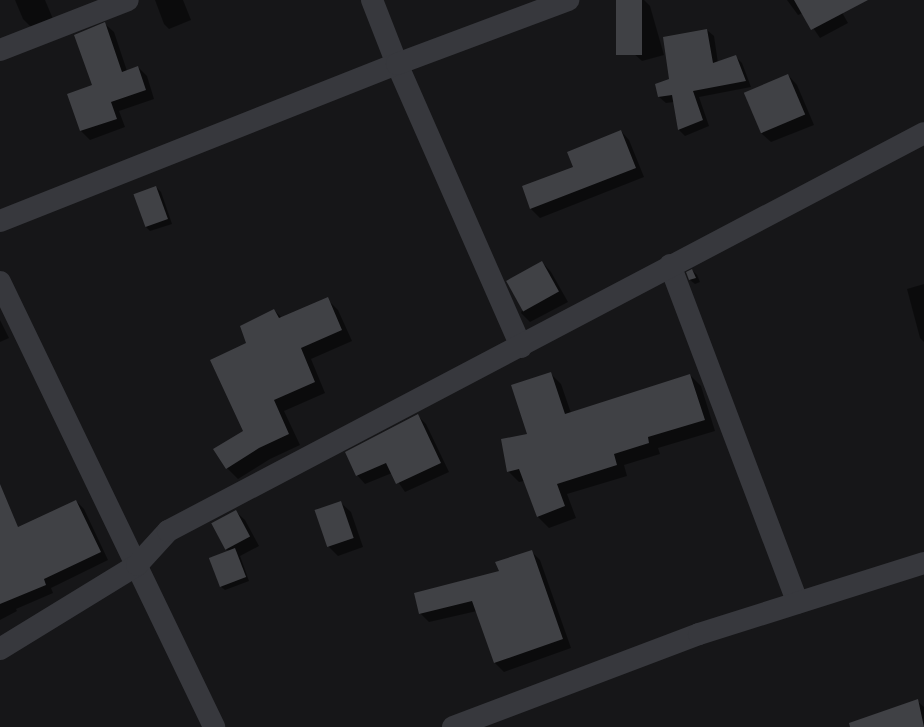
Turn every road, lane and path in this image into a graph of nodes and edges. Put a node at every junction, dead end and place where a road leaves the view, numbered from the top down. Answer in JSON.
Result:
{"nodes":[{"id":1,"x":128,"y":0,"type":"edge"},
{"id":2,"x":372,"y":0,"type":"edge"},
{"id":3,"x":568,"y":0,"type":"edge"},
{"id":4,"x":0,"y":50,"type":"edge"},
{"id":5,"x":397,"y":64,"type":"junction"},
{"id":6,"x":924,"y":133,"type":"edge"},
{"id":7,"x":0,"y":221,"type":"edge"},
{"id":8,"x":670,"y":265,"type":"junction"},
{"id":9,"x":0,"y":282,"type":"edge"},
{"id":10,"x":521,"y":347,"type":"junction"},
{"id":11,"x":924,"y":563,"type":"edge"},
{"id":12,"x":137,"y":565,"type":"junction"},
{"id":13,"x":798,"y":603,"type":"junction"},
{"id":14,"x":0,"y":649,"type":"edge"},
{"id":15,"x":214,"y":727,"type":"edge"},
{"id":16,"x":452,"y":727,"type":"edge"}],
"edges":[{"from":1,"to":4,"type":"street"},
{"from":2,"to":5,"type":"street"},
{"from":3,"to":5,"type":"street"},
{"from":5,"to":7,"type":"street"},
{"from":5,"to":10,"type":"street"},
{"from":6,"to":8,"type":"street"},
{"from":8,"to":10,"type":"street"},
{"from":8,"to":13,"type":"street"},
{"from":9,"to":12,"type":"street"},
{"from":10,"to":12,"type":"street"},
{"from":11,"to":13,"type":"street"},
{"from":12,"to":14,"type":"street"},
{"from":12,"to":15,"type":"street"},
{"from":13,"to":16,"type":"street"}]}
